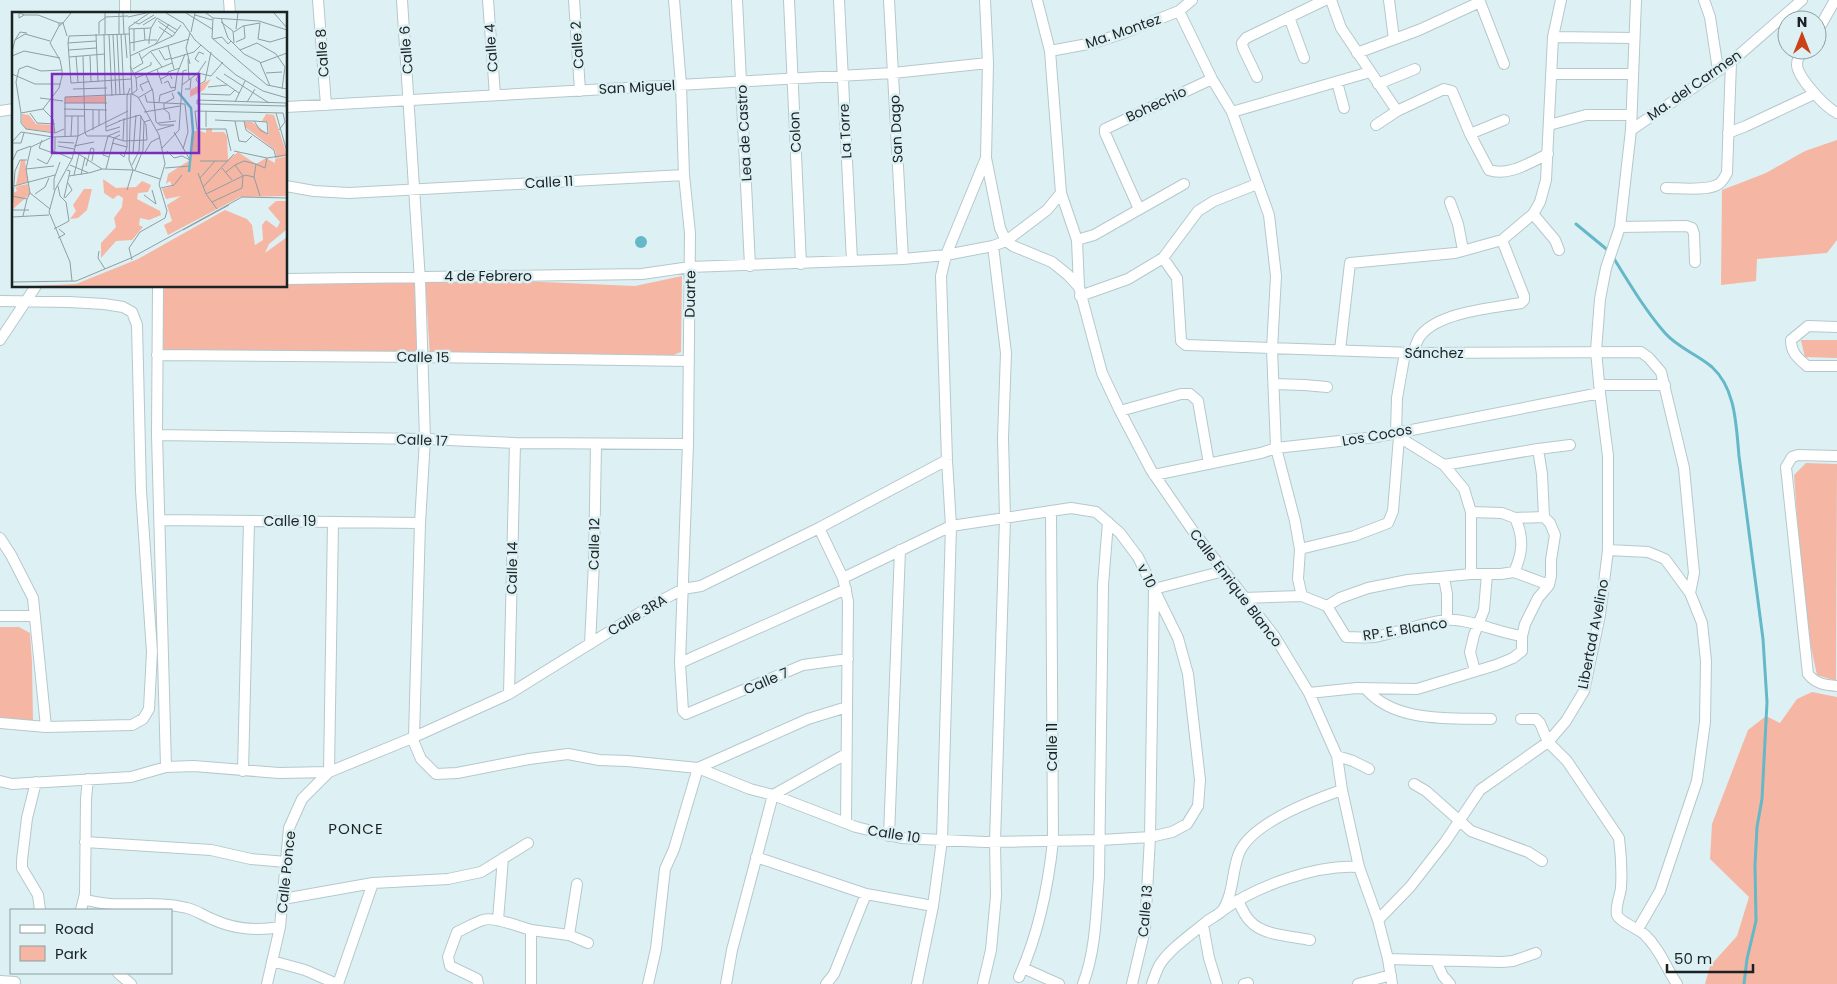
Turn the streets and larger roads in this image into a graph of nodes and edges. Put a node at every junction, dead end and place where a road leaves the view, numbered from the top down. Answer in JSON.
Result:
{"nodes":[{"id":1,"x":318,"y":0,"type":"edge"},
{"id":2,"x":402,"y":0,"type":"edge"},
{"id":3,"x":488,"y":0,"type":"edge"},
{"id":4,"x":574,"y":0,"type":"edge"},
{"id":5,"x":674,"y":0,"type":"edge"},
{"id":6,"x":737,"y":0,"type":"edge"},
{"id":7,"x":789,"y":0,"type":"edge"},
{"id":8,"x":839,"y":0,"type":"edge"},
{"id":9,"x":889,"y":0,"type":"edge"},
{"id":10,"x":985,"y":0,"type":"edge"},
{"id":11,"x":1037,"y":0,"type":"edge"},
{"id":12,"x":1192,"y":0,"type":"edge"},
{"id":13,"x":1325,"y":0,"type":"edge"},
{"id":14,"x":1331,"y":0,"type":"edge"},
{"id":15,"x":1389,"y":0,"type":"edge"},
{"id":16,"x":1453,"y":0,"type":"edge"},
{"id":17,"x":1561,"y":0,"type":"edge"},
{"id":18,"x":1636,"y":0,"type":"edge"},
{"id":19,"x":1704,"y":0,"type":"edge"},
{"id":20,"x":1802,"y":0,"type":"edge"},
{"id":21,"x":1835,"y":0,"type":"edge"},
{"id":22,"x":1482,"y":1,"type":"edge"},
{"id":23,"x":1178,"y":11,"type":"junction"},
{"id":24,"x":1456,"y":11,"type":"junction"},
{"id":25,"x":1827,"y":14,"type":"edge"},
{"id":26,"x":1290,"y":17,"type":"junction"},
{"id":27,"x":1554,"y":37,"type":"junction"},
{"id":28,"x":1394,"y":38,"type":"junction"},
{"id":29,"x":1634,"y":38,"type":"junction"},
{"id":30,"x":1050,"y":51,"type":"junction"},
{"id":31,"x":1357,"y":54,"type":"junction"},
{"id":32,"x":1304,"y":58,"type":"dead end"},
{"id":33,"x":1798,"y":60,"type":"edge"},
{"id":34,"x":1731,"y":62,"type":"junction"},
{"id":35,"x":988,"y":63,"type":"junction"},
{"id":36,"x":1504,"y":64,"type":"dead end"},
{"id":37,"x":1415,"y":69,"type":"dead end"},
{"id":38,"x":1718,"y":70,"type":"junction"},
{"id":39,"x":1370,"y":72,"type":"junction"},
{"id":40,"x":893,"y":73,"type":"junction"},
{"id":41,"x":1551,"y":74,"type":"junction"},
{"id":42,"x":1633,"y":74,"type":"junction"},
{"id":43,"x":843,"y":75,"type":"junction"},
{"id":44,"x":1257,"y":77,"type":"dead end"},
{"id":45,"x":792,"y":78,"type":"junction"},
{"id":46,"x":1212,"y":79,"type":"junction"},
{"id":47,"x":741,"y":81,"type":"junction"},
{"id":48,"x":1337,"y":82,"type":"junction"},
{"id":49,"x":1378,"y":84,"type":"junction"},
{"id":50,"x":681,"y":85,"type":"junction"},
{"id":51,"x":580,"y":91,"type":"junction"},
{"id":52,"x":1814,"y":94,"type":"junction"},
{"id":53,"x":495,"y":95,"type":"junction"},
{"id":54,"x":409,"y":100,"type":"junction"},
{"id":55,"x":326,"y":105,"type":"junction"},
{"id":56,"x":288,"y":107,"type":"edge"},
{"id":57,"x":1344,"y":108,"type":"dead end"},
{"id":58,"x":1397,"y":111,"type":"junction"},
{"id":59,"x":1232,"y":112,"type":"junction"},
{"id":60,"x":1837,"y":113,"type":"edge"},
{"id":61,"x":1631,"y":115,"type":"junction"},
{"id":62,"x":1504,"y":120,"type":"dead end"},
{"id":63,"x":1376,"y":125,"type":"dead end"},
{"id":64,"x":1550,"y":125,"type":"junction"},
{"id":65,"x":1631,"y":130,"type":"junction"},
{"id":66,"x":1728,"y":133,"type":"junction"},
{"id":67,"x":1470,"y":134,"type":"junction"},
{"id":68,"x":1548,"y":154,"type":"junction"},
{"id":69,"x":986,"y":158,"type":"junction"},
{"id":70,"x":684,"y":174,"type":"junction"},
{"id":71,"x":1184,"y":184,"type":"dead end"},
{"id":72,"x":1257,"y":184,"type":"junction"},
{"id":73,"x":288,"y":186,"type":"edge"},
{"id":74,"x":1666,"y":188,"type":"dead end"},
{"id":75,"x":415,"y":190,"type":"junction"},
{"id":76,"x":1061,"y":193,"type":"junction"},
{"id":77,"x":1450,"y":202,"type":"dead end"},
{"id":78,"x":1139,"y":209,"type":"junction"},
{"id":79,"x":1533,"y":214,"type":"junction"},
{"id":80,"x":1620,"y":226,"type":"junction"},
{"id":81,"x":1077,"y":240,"type":"junction"},
{"id":82,"x":1502,"y":240,"type":"junction"},
{"id":83,"x":1006,"y":241,"type":"junction"},
{"id":84,"x":993,"y":246,"type":"junction"},
{"id":85,"x":1463,"y":250,"type":"junction"},
{"id":86,"x":1559,"y":250,"type":"dead end"},
{"id":87,"x":946,"y":255,"type":"junction"},
{"id":88,"x":1163,"y":258,"type":"junction"},
{"id":89,"x":903,"y":259,"type":"junction"},
{"id":90,"x":852,"y":261,"type":"junction"},
{"id":91,"x":1695,"y":262,"type":"dead end"},
{"id":92,"x":801,"y":264,"type":"junction"},
{"id":93,"x":750,"y":266,"type":"junction"},
{"id":94,"x":690,"y":268,"type":"junction"},
{"id":95,"x":420,"y":277,"type":"junction"},
{"id":96,"x":288,"y":279,"type":"edge"},
{"id":97,"x":35,"y":288,"type":"edge"},
{"id":98,"x":158,"y":288,"type":"edge"},
{"id":99,"x":1080,"y":292,"type":"junction"},
{"id":100,"x":0,"y":301,"type":"edge"},
{"id":101,"x":26,"y":302,"type":"junction"},
{"id":102,"x":1837,"y":327,"type":"edge"},
{"id":103,"x":0,"y":339,"type":"edge"},
{"id":104,"x":1272,"y":348,"type":"junction"},
{"id":105,"x":1340,"y":350,"type":"junction"},
{"id":106,"x":1596,"y":351,"type":"junction"},
{"id":107,"x":1409,"y":353,"type":"junction"},
{"id":108,"x":157,"y":355,"type":"junction"},
{"id":109,"x":424,"y":357,"type":"junction"},
{"id":110,"x":689,"y":361,"type":"junction"},
{"id":111,"x":1837,"y":366,"type":"edge"},
{"id":112,"x":1274,"y":384,"type":"junction"},
{"id":113,"x":1665,"y":385,"type":"junction"},
{"id":114,"x":1327,"y":387,"type":"dead end"},
{"id":115,"x":1600,"y":389,"type":"junction"},
{"id":116,"x":1120,"y":411,"type":"junction"},
{"id":117,"x":157,"y":435,"type":"junction"},
{"id":118,"x":1398,"y":435,"type":"junction"},
{"id":119,"x":425,"y":439,"type":"junction"},
{"id":120,"x":515,"y":443,"type":"junction"},
{"id":121,"x":596,"y":444,"type":"junction"},
{"id":122,"x":688,"y":444,"type":"junction"},
{"id":123,"x":1570,"y":446,"type":"dead end"},
{"id":124,"x":1276,"y":448,"type":"junction"},
{"id":125,"x":1538,"y":449,"type":"junction"},
{"id":126,"x":1837,"y":456,"type":"edge"},
{"id":127,"x":947,"y":460,"type":"junction"},
{"id":128,"x":1208,"y":464,"type":"junction"},
{"id":129,"x":1444,"y":465,"type":"junction"},
{"id":130,"x":1154,"y":475,"type":"junction"},
{"id":131,"x":1051,"y":511,"type":"junction"},
{"id":132,"x":1471,"y":512,"type":"junction"},
{"id":133,"x":1005,"y":518,"type":"junction"},
{"id":134,"x":1516,"y":518,"type":"junction"},
{"id":135,"x":160,"y":520,"type":"junction"},
{"id":136,"x":1547,"y":520,"type":"junction"},
{"id":137,"x":249,"y":521,"type":"junction"},
{"id":138,"x":333,"y":522,"type":"junction"},
{"id":139,"x":1108,"y":522,"type":"junction"},
{"id":140,"x":420,"y":523,"type":"junction"},
{"id":141,"x":951,"y":526,"type":"junction"},
{"id":142,"x":820,"y":528,"type":"junction"},
{"id":143,"x":0,"y":538,"type":"edge"},
{"id":144,"x":1300,"y":549,"type":"junction"},
{"id":145,"x":900,"y":550,"type":"junction"},
{"id":146,"x":1608,"y":550,"type":"junction"},
{"id":147,"x":1224,"y":571,"type":"junction"},
{"id":148,"x":1514,"y":572,"type":"junction"},
{"id":149,"x":1471,"y":574,"type":"junction"},
{"id":150,"x":1487,"y":574,"type":"junction"},
{"id":151,"x":843,"y":578,"type":"junction"},
{"id":152,"x":1444,"y":578,"type":"junction"},
{"id":153,"x":1549,"y":585,"type":"junction"},
{"id":154,"x":846,"y":589,"type":"junction"},
{"id":155,"x":683,"y":590,"type":"junction"},
{"id":156,"x":1154,"y":590,"type":"junction"},
{"id":157,"x":1690,"y":593,"type":"junction"},
{"id":158,"x":1302,"y":596,"type":"junction"},
{"id":159,"x":1244,"y":598,"type":"junction"},
{"id":160,"x":1327,"y":606,"type":"junction"},
{"id":161,"x":0,"y":616,"type":"edge"},
{"id":162,"x":35,"y":616,"type":"junction"},
{"id":163,"x":1446,"y":620,"type":"junction"},
{"id":164,"x":1478,"y":625,"type":"junction"},
{"id":165,"x":1522,"y":636,"type":"junction"},
{"id":166,"x":590,"y":644,"type":"junction"},
{"id":167,"x":848,"y":659,"type":"junction"},
{"id":168,"x":680,"y":663,"type":"junction"},
{"id":169,"x":1475,"y":671,"type":"junction"},
{"id":170,"x":1837,"y":686,"type":"edge"},
{"id":171,"x":1366,"y":689,"type":"junction"},
{"id":172,"x":1309,"y":693,"type":"junction"},
{"id":173,"x":509,"y":694,"type":"junction"},
{"id":174,"x":847,"y":707,"type":"junction"},
{"id":175,"x":686,"y":714,"type":"joint"},
{"id":176,"x":1491,"y":719,"type":"dead end"},
{"id":177,"x":1521,"y":719,"type":"dead end"},
{"id":178,"x":0,"y":723,"type":"edge"},
{"id":179,"x":46,"y":727,"type":"junction"},
{"id":180,"x":413,"y":738,"type":"junction"},
{"id":181,"x":1548,"y":742,"type":"junction"},
{"id":182,"x":846,"y":754,"type":"junction"},
{"id":183,"x":1337,"y":756,"type":"junction"},
{"id":184,"x":166,"y":767,"type":"junction"},
{"id":185,"x":698,"y":768,"type":"junction"},
{"id":186,"x":1369,"y":770,"type":"dead end"},
{"id":187,"x":243,"y":771,"type":"junction"},
{"id":188,"x":329,"y":772,"type":"junction"},
{"id":189,"x":88,"y":779,"type":"junction"},
{"id":190,"x":0,"y":781,"type":"edge"},
{"id":191,"x":36,"y":782,"type":"junction"},
{"id":192,"x":1414,"y":784,"type":"dead end"},
{"id":193,"x":1342,"y":790,"type":"junction"},
{"id":194,"x":773,"y":795,"type":"junction"},
{"id":195,"x":1458,"y":822,"type":"junction"},
{"id":196,"x":846,"y":823,"type":"junction"},
{"id":197,"x":889,"y":836,"type":"junction"},
{"id":198,"x":1150,"y":837,"type":"junction"},
{"id":199,"x":942,"y":840,"type":"junction"},
{"id":200,"x":1101,"y":840,"type":"junction"},
{"id":201,"x":1053,"y":841,"type":"junction"},
{"id":202,"x":85,"y":842,"type":"junction"},
{"id":203,"x":995,"y":842,"type":"junction"},
{"id":204,"x":528,"y":844,"type":"dead end"},
{"id":205,"x":756,"y":857,"type":"junction"},
{"id":206,"x":503,"y":858,"type":"junction"},
{"id":207,"x":1542,"y":860,"type":"dead end"},
{"id":208,"x":286,"y":862,"type":"junction"},
{"id":209,"x":1359,"y":867,"type":"junction"},
{"id":210,"x":373,"y":883,"type":"junction"},
{"id":211,"x":577,"y":884,"type":"dead end"},
{"id":212,"x":866,"y":894,"type":"junction"},
{"id":213,"x":84,"y":899,"type":"junction"},
{"id":214,"x":283,"y":899,"type":"junction"},
{"id":215,"x":1238,"y":900,"type":"junction"},
{"id":216,"x":933,"y":906,"type":"junction"},
{"id":217,"x":40,"y":909,"type":"edge"},
{"id":218,"x":80,"y":909,"type":"edge"},
{"id":219,"x":1221,"y":911,"type":"junction"},
{"id":220,"x":498,"y":920,"type":"junction"},
{"id":221,"x":1378,"y":920,"type":"junction"},
{"id":222,"x":1203,"y":925,"type":"junction"},
{"id":223,"x":280,"y":927,"type":"junction"},
{"id":224,"x":1638,"y":929,"type":"junction"},
{"id":225,"x":531,"y":930,"type":"junction"},
{"id":226,"x":569,"y":935,"type":"junction"},
{"id":227,"x":1310,"y":940,"type":"dead end"},
{"id":228,"x":588,"y":944,"type":"dead end"},
{"id":229,"x":1536,"y":953,"type":"dead end"},
{"id":230,"x":1388,"y":959,"type":"junction"},
{"id":231,"x":1436,"y":960,"type":"junction"},
{"id":232,"x":272,"y":961,"type":"junction"},
{"id":233,"x":119,"y":974,"type":"edge"},
{"id":234,"x":16,"y":980,"type":"edge"},
{"id":235,"x":1391,"y":980,"type":"edge"},
{"id":236,"x":0,"y":981,"type":"edge"},
{"id":237,"x":131,"y":984,"type":"edge"},
{"id":238,"x":266,"y":984,"type":"edge"},
{"id":239,"x":338,"y":984,"type":"edge"},
{"id":240,"x":478,"y":984,"type":"edge"},
{"id":241,"x":532,"y":984,"type":"edge"},
{"id":242,"x":648,"y":984,"type":"edge"},
{"id":243,"x":726,"y":984,"type":"edge"},
{"id":244,"x":826,"y":984,"type":"edge"},
{"id":245,"x":916,"y":984,"type":"edge"},
{"id":246,"x":984,"y":984,"type":"edge"},
{"id":247,"x":1059,"y":984,"type":"edge"},
{"id":248,"x":1083,"y":984,"type":"edge"},
{"id":249,"x":1132,"y":984,"type":"edge"},
{"id":250,"x":1152,"y":984,"type":"edge"},
{"id":251,"x":1217,"y":984,"type":"edge"},
{"id":252,"x":1358,"y":984,"type":"edge"},
{"id":253,"x":1450,"y":984,"type":"edge"},
{"id":254,"x":1677,"y":984,"type":"edge"}],
"edges":[{"from":1,"to":55,"type":"street","name":"Calle 8"},
{"from":2,"to":54,"type":"street","name":"Calle 6"},
{"from":3,"to":53,"type":"street","name":"Calle 4"},
{"from":4,"to":51,"type":"street","name":"Calle 2"},
{"from":5,"to":50,"type":"street","name":"Duarte"},
{"from":6,"to":47,"type":"street","name":"Lea de Castro"},
{"from":7,"to":45,"type":"street","name":"Colon"},
{"from":8,"to":43,"type":"street","name":"La Torre"},
{"from":9,"to":40,"type":"street","name":"San Dago"},
{"from":10,"to":35,"type":"street"},
{"from":11,"to":30,"type":"street"},
{"from":12,"to":23,"type":"street","name":"Ma. Montez"},
{"from":13,"to":26,"type":"street"},
{"from":14,"to":31,"type":"street"},
{"from":15,"to":28,"type":"street"},
{"from":16,"to":24,"type":"street"},
{"from":17,"to":27,"type":"street"},
{"from":18,"to":29,"type":"street","name":"Libertad Avelino"},
{"from":19,"to":38,"type":"street"},
{"from":20,"to":34,"type":"street","name":"Ma. del Carmen"},
{"from":21,"to":25,"type":"street"},
{"from":22,"to":24,"type":"street"},
{"from":22,"to":36,"type":"street"},
{"from":23,"to":30,"type":"street","name":"Ma. Montez"},
{"from":23,"to":46,"type":"street"},
{"from":24,"to":28,"type":"street"},
{"from":26,"to":32,"type":"street"},
{"from":26,"to":44,"type":"street"},
{"from":27,"to":29,"type":"street"},
{"from":27,"to":41,"type":"street"},
{"from":28,"to":31,"type":"street"},
{"from":29,"to":42,"type":"street","name":"Libertad Avelino"},
{"from":30,"to":76,"type":"street"},
{"from":31,"to":39,"type":"street"},
{"from":33,"to":52,"type":"street"},
{"from":34,"to":38,"type":"street","name":"Ma. del Carmen"},
{"from":34,"to":66,"type":"street"},
{"from":35,"to":40,"type":"street","name":"San Miguel"},
{"from":35,"to":69,"type":"street"},
{"from":37,"to":49,"type":"street"},
{"from":38,"to":65,"type":"street","name":"Ma. del Carmen"},
{"from":39,"to":48,"type":"street"},
{"from":39,"to":49,"type":"street"},
{"from":40,"to":43,"type":"street","name":"San Miguel"},
{"from":40,"to":89,"type":"street","name":"San Dago"},
{"from":41,"to":42,"type":"street"},
{"from":41,"to":64,"type":"street"},
{"from":42,"to":61,"type":"street","name":"Libertad Avelino"},
{"from":43,"to":45,"type":"street","name":"San Miguel"},
{"from":43,"to":90,"type":"street","name":"La Torre"},
{"from":45,"to":47,"type":"street","name":"San Miguel"},
{"from":45,"to":92,"type":"street","name":"Colon"},
{"from":46,"to":59,"type":"street"},
{"from":46,"to":78,"type":"street","name":"Bohechio"},
{"from":47,"to":50,"type":"street","name":"San Miguel"},
{"from":47,"to":93,"type":"street","name":"Lea de Castro"},
{"from":48,"to":57,"type":"street"},
{"from":48,"to":59,"type":"street"},
{"from":49,"to":58,"type":"street"},
{"from":50,"to":51,"type":"street","name":"San Miguel"},
{"from":50,"to":70,"type":"street","name":"Duarte"},
{"from":51,"to":53,"type":"street","name":"San Miguel"},
{"from":52,"to":60,"type":"street"},
{"from":52,"to":66,"type":"street"},
{"from":53,"to":54,"type":"street","name":"San Miguel"},
{"from":54,"to":55,"type":"street","name":"San Miguel"},
{"from":54,"to":75,"type":"street","name":"Calle 6"},
{"from":55,"to":56,"type":"street","name":"San Miguel"},
{"from":58,"to":63,"type":"street"},
{"from":58,"to":67,"type":"street"},
{"from":59,"to":72,"type":"street"},
{"from":61,"to":64,"type":"street"},
{"from":61,"to":65,"type":"street","name":"Libertad Avelino"},
{"from":62,"to":67,"type":"street"},
{"from":64,"to":68,"type":"street"},
{"from":65,"to":80,"type":"street","name":"Libertad Avelino"},
{"from":66,"to":74,"type":"street"},
{"from":67,"to":68,"type":"street"},
{"from":68,"to":79,"type":"street"},
{"from":69,"to":83,"type":"street"},
{"from":69,"to":87,"type":"street"},
{"from":70,"to":75,"type":"street","name":"Calle 11"},
{"from":70,"to":94,"type":"street","name":"Duarte"},
{"from":71,"to":78,"type":"street"},
{"from":72,"to":88,"type":"street"},
{"from":72,"to":104,"type":"street"},
{"from":73,"to":75,"type":"street","name":"Calle 11"},
{"from":75,"to":95,"type":"street","name":"Calle 6"},
{"from":76,"to":81,"type":"street"},
{"from":76,"to":83,"type":"street","name":"4 de Febrero"},
{"from":77,"to":85,"type":"street"},
{"from":78,"to":81,"type":"street"},
{"from":79,"to":82,"type":"street"},
{"from":79,"to":86,"type":"street"},
{"from":80,"to":91,"type":"street"},
{"from":80,"to":106,"type":"street","name":"Libertad Avelino"},
{"from":81,"to":99,"type":"street"},
{"from":82,"to":85,"type":"street"},
{"from":82,"to":107,"type":"street"},
{"from":83,"to":84,"type":"street","name":"4 de Febrero"},
{"from":83,"to":99,"type":"street","name":"Calle Enrique Blanco"},
{"from":84,"to":87,"type":"street","name":"4 de Febrero"},
{"from":84,"to":133,"type":"street"},
{"from":85,"to":105,"type":"street"},
{"from":87,"to":89,"type":"street","name":"4 de Febrero"},
{"from":87,"to":127,"type":"street"},
{"from":88,"to":99,"type":"street"},
{"from":88,"to":104,"type":"street","name":"Sánchez"},
{"from":89,"to":90,"type":"street","name":"4 de Febrero"},
{"from":90,"to":92,"type":"street","name":"4 de Febrero"},
{"from":92,"to":93,"type":"street","name":"4 de Febrero"},
{"from":93,"to":94,"type":"street","name":"4 de Febrero"},
{"from":94,"to":95,"type":"street","name":"4 de Febrero"},
{"from":94,"to":110,"type":"street","name":"Duarte"},
{"from":95,"to":96,"type":"street","name":"4 de Febrero"},
{"from":95,"to":109,"type":"street","name":"Calle 6"},
{"from":97,"to":101,"type":"street"},
{"from":98,"to":108,"type":"street"},
{"from":99,"to":116,"type":"street","name":"Calle Enrique Blanco"},
{"from":100,"to":101,"type":"street"},
{"from":101,"to":103,"type":"street"},
{"from":101,"to":179,"type":"street"},
{"from":102,"to":111,"type":"street"},
{"from":104,"to":105,"type":"street","name":"Sánchez"},
{"from":104,"to":112,"type":"street"},
{"from":105,"to":107,"type":"street","name":"Sánchez"},
{"from":106,"to":107,"type":"street","name":"Sánchez"},
{"from":106,"to":113,"type":"street","name":"Sánchez"},
{"from":106,"to":115,"type":"street","name":"Libertad Avelino"},
{"from":107,"to":118,"type":"street"},
{"from":108,"to":109,"type":"street","name":"Calle 15"},
{"from":108,"to":117,"type":"street"},
{"from":109,"to":110,"type":"street","name":"Calle 15"},
{"from":109,"to":119,"type":"street","name":"Calle 6"},
{"from":110,"to":122,"type":"street","name":"Duarte"},
{"from":112,"to":114,"type":"street"},
{"from":112,"to":124,"type":"street"},
{"from":113,"to":115,"type":"street","name":"Los Cocos"},
{"from":113,"to":157,"type":"street","name":"Sánchez"},
{"from":115,"to":118,"type":"street","name":"Los Cocos"},
{"from":115,"to":146,"type":"street","name":"Libertad Avelino"},
{"from":116,"to":128,"type":"street"},
{"from":116,"to":130,"type":"street","name":"Calle Enrique Blanco"},
{"from":117,"to":119,"type":"street","name":"Calle 17"},
{"from":117,"to":135,"type":"street"},
{"from":118,"to":124,"type":"street","name":"Los Cocos"},
{"from":118,"to":129,"type":"street"},
{"from":118,"to":144,"type":"street"},
{"from":119,"to":120,"type":"street","name":"Calle 17"},
{"from":119,"to":140,"type":"street","name":"Calle 6"},
{"from":120,"to":121,"type":"street","name":"Calle 17"},
{"from":120,"to":173,"type":"street","name":"Calle 14"},
{"from":121,"to":122,"type":"street","name":"Calle 17"},
{"from":121,"to":166,"type":"street","name":"Calle 12"},
{"from":122,"to":155,"type":"street","name":"Duarte"},
{"from":123,"to":125,"type":"street"},
{"from":124,"to":128,"type":"street","name":"Los Cocos"},
{"from":124,"to":144,"type":"street"},
{"from":125,"to":129,"type":"street"},
{"from":125,"to":136,"type":"street"},
{"from":126,"to":170,"type":"street"},
{"from":127,"to":141,"type":"street"},
{"from":127,"to":142,"type":"street","name":"Calle 3RA"},
{"from":128,"to":130,"type":"street","name":"Los Cocos"},
{"from":129,"to":132,"type":"street"},
{"from":130,"to":147,"type":"street","name":"Calle Enrique Blanco"},
{"from":131,"to":133,"type":"street","name":"v 10"},
{"from":131,"to":139,"type":"street","name":"v 10"},
{"from":131,"to":201,"type":"street","name":"Calle 11"},
{"from":132,"to":134,"type":"street"},
{"from":132,"to":149,"type":"street"},
{"from":133,"to":141,"type":"street","name":"v 10"},
{"from":133,"to":203,"type":"street"},
{"from":134,"to":136,"type":"street"},
{"from":134,"to":148,"type":"street"},
{"from":135,"to":137,"type":"street","name":"Calle 19"},
{"from":135,"to":184,"type":"street"},
{"from":136,"to":153,"type":"street"},
{"from":137,"to":138,"type":"street","name":"Calle 19"},
{"from":137,"to":187,"type":"street"},
{"from":138,"to":140,"type":"street","name":"Calle 19"},
{"from":138,"to":188,"type":"street"},
{"from":139,"to":156,"type":"street","name":"v 10"},
{"from":139,"to":200,"type":"street"},
{"from":140,"to":180,"type":"street","name":"Calle 6"},
{"from":141,"to":145,"type":"street","name":"v 10"},
{"from":141,"to":199,"type":"street"},
{"from":142,"to":151,"type":"street"},
{"from":142,"to":155,"type":"street","name":"Calle 3RA"},
{"from":143,"to":162,"type":"street"},
{"from":144,"to":158,"type":"street"},
{"from":145,"to":151,"type":"street","name":"v 10"},
{"from":145,"to":197,"type":"street"},
{"from":146,"to":157,"type":"street"},
{"from":146,"to":181,"type":"street","name":"Libertad Avelino"},
{"from":147,"to":156,"type":"street"},
{"from":147,"to":159,"type":"street","name":"Calle Enrique Blanco"},
{"from":148,"to":150,"type":"street"},
{"from":148,"to":153,"type":"street"},
{"from":149,"to":150,"type":"street"},
{"from":149,"to":152,"type":"street"},
{"from":150,"to":164,"type":"street"},
{"from":151,"to":154,"type":"street"},
{"from":152,"to":160,"type":"street"},
{"from":152,"to":163,"type":"street"},
{"from":153,"to":165,"type":"street"},
{"from":154,"to":167,"type":"street"},
{"from":154,"to":168,"type":"street"},
{"from":155,"to":166,"type":"street","name":"Calle 3RA"},
{"from":155,"to":168,"type":"street","name":"Duarte"},
{"from":156,"to":198,"type":"street","name":"Calle 13"},
{"from":156,"to":198,"type":"street","name":"v 10"},
{"from":157,"to":224,"type":"street"},
{"from":158,"to":159,"type":"street"},
{"from":158,"to":160,"type":"street"},
{"from":159,"to":172,"type":"street","name":"Calle Enrique Blanco"},
{"from":160,"to":163,"type":"street","name":"RP. E. Blanco"},
{"from":161,"to":162,"type":"street"},
{"from":162,"to":179,"type":"street"},
{"from":163,"to":164,"type":"street","name":"RP. E. Blanco"},
{"from":164,"to":165,"type":"street","name":"RP. E. Blanco"},
{"from":164,"to":169,"type":"street"},
{"from":165,"to":169,"type":"street"},
{"from":166,"to":173,"type":"street","name":"Calle 3RA"},
{"from":167,"to":174,"type":"street"},
{"from":167,"to":175,"type":"street","name":"Calle 7"},
{"from":168,"to":175,"type":"street","name":"Duarte"},
{"from":169,"to":171,"type":"street"},
{"from":171,"to":172,"type":"street"},
{"from":171,"to":176,"type":"street"},
{"from":172,"to":183,"type":"street","name":"Calle Enrique Blanco"},
{"from":173,"to":180,"type":"street","name":"Calle 3RA"},
{"from":174,"to":182,"type":"street"},
{"from":174,"to":185,"type":"street"},
{"from":177,"to":181,"type":"street"},
{"from":178,"to":179,"type":"street"},
{"from":180,"to":185,"type":"street"},
{"from":180,"to":188,"type":"street","name":"Calle 3RA"},
{"from":181,"to":195,"type":"street","name":"Libertad Avelino"},
{"from":181,"to":224,"type":"street"},
{"from":182,"to":194,"type":"street"},
{"from":182,"to":196,"type":"street"},
{"from":183,"to":186,"type":"street"},
{"from":183,"to":193,"type":"street","name":"Calle Enrique Blanco"},
{"from":184,"to":187,"type":"street"},
{"from":184,"to":189,"type":"street"},
{"from":185,"to":194,"type":"street","name":"Calle 10"},
{"from":185,"to":242,"type":"street"},
{"from":187,"to":188,"type":"street"},
{"from":188,"to":208,"type":"street","name":"Calle Ponce"},
{"from":189,"to":191,"type":"street"},
{"from":189,"to":202,"type":"street"},
{"from":190,"to":191,"type":"street"},
{"from":191,"to":217,"type":"street"},
{"from":192,"to":195,"type":"street"},
{"from":193,"to":209,"type":"street","name":"Calle Enrique Blanco"},
{"from":193,"to":219,"type":"street"},
{"from":194,"to":196,"type":"street","name":"Calle 10"},
{"from":194,"to":205,"type":"street"},
{"from":195,"to":207,"type":"street"},
{"from":195,"to":221,"type":"street","name":"Libertad Avelino"},
{"from":196,"to":197,"type":"street","name":"Calle 10"},
{"from":197,"to":199,"type":"street","name":"Calle 10"},
{"from":198,"to":200,"type":"street","name":"v 10"},
{"from":198,"to":249,"type":"street","name":"Calle 13"},
{"from":199,"to":203,"type":"street","name":"Calle 10"},
{"from":199,"to":216,"type":"street"},
{"from":200,"to":201,"type":"street","name":"Calle 10"},
{"from":200,"to":248,"type":"street"},
{"from":201,"to":203,"type":"street","name":"Calle 10"},
{"from":201,"to":247,"type":"street","name":"Calle 11"},
{"from":202,"to":208,"type":"street"},
{"from":202,"to":213,"type":"street"},
{"from":203,"to":246,"type":"street"},
{"from":204,"to":206,"type":"street"},
{"from":205,"to":212,"type":"street"},
{"from":205,"to":243,"type":"street"},
{"from":206,"to":210,"type":"street"},
{"from":206,"to":220,"type":"street"},
{"from":208,"to":214,"type":"street","name":"Calle Ponce"},
{"from":209,"to":215,"type":"street"},
{"from":209,"to":221,"type":"street","name":"Calle Enrique Blanco"},
{"from":210,"to":214,"type":"street"},
{"from":210,"to":239,"type":"street"},
{"from":211,"to":226,"type":"street"},
{"from":212,"to":216,"type":"street"},
{"from":212,"to":244,"type":"street"},
{"from":213,"to":218,"type":"street"},
{"from":213,"to":223,"type":"street"},
{"from":214,"to":223,"type":"street","name":"Calle Ponce"},
{"from":215,"to":219,"type":"street"},
{"from":215,"to":227,"type":"street"},
{"from":216,"to":245,"type":"street"},
{"from":219,"to":222,"type":"street"},
{"from":220,"to":225,"type":"street"},
{"from":220,"to":240,"type":"street"},
{"from":221,"to":230,"type":"street","name":"Calle Enrique Blanco"},
{"from":222,"to":250,"type":"street"},
{"from":222,"to":251,"type":"street"},
{"from":223,"to":232,"type":"street","name":"Calle Ponce"},
{"from":224,"to":254,"type":"street"},
{"from":225,"to":226,"type":"street"},
{"from":225,"to":241,"type":"street"},
{"from":226,"to":228,"type":"street"},
{"from":229,"to":231,"type":"street"},
{"from":230,"to":231,"type":"street"},
{"from":230,"to":235,"type":"street","name":"Calle Enrique Blanco"},
{"from":231,"to":253,"type":"street"},
{"from":232,"to":238,"type":"street","name":"Calle Ponce"},
{"from":232,"to":239,"type":"street"},
{"from":233,"to":237,"type":"street"},
{"from":234,"to":236,"type":"street"},
{"from":235,"to":252,"type":"street"}]}
